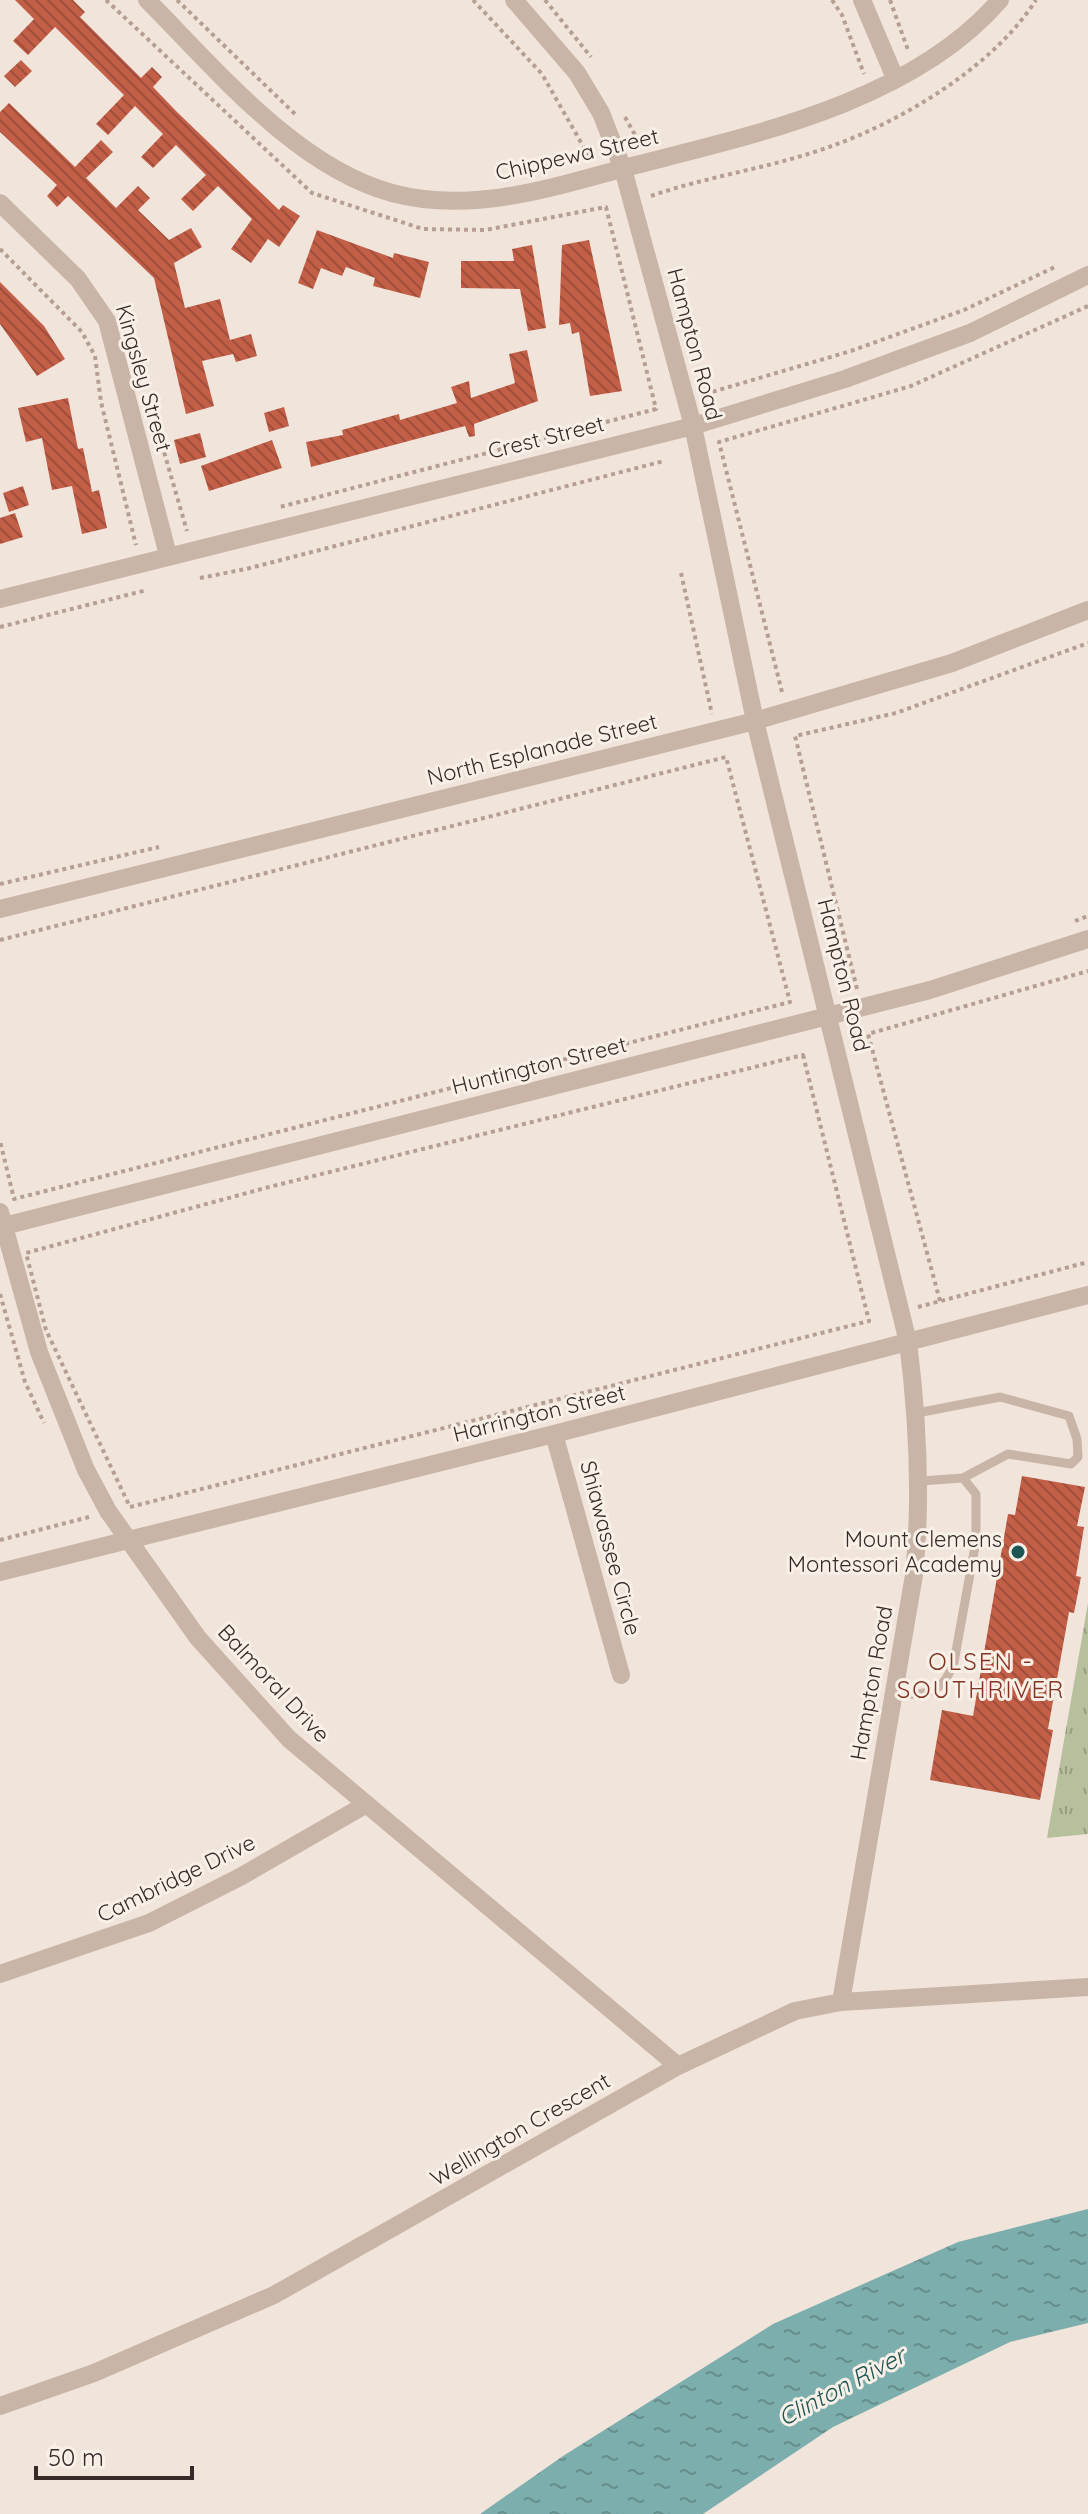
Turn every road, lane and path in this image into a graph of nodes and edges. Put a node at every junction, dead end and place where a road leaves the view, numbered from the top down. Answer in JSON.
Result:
{"nodes":[{"id":1,"x":106,"y":0,"type":"edge"},
{"id":2,"x":147,"y":0,"type":"edge"},
{"id":3,"x":177,"y":0,"type":"edge"},
{"id":4,"x":473,"y":0,"type":"edge"},
{"id":5,"x":514,"y":0,"type":"edge"},
{"id":6,"x":545,"y":0,"type":"edge"},
{"id":7,"x":832,"y":0,"type":"edge"},
{"id":8,"x":862,"y":0,"type":"edge"},
{"id":9,"x":890,"y":0,"type":"edge"},
{"id":10,"x":1000,"y":0,"type":"edge"},
{"id":11,"x":1036,"y":0,"type":"edge"},
{"id":12,"x":910,"y":53,"type":"dead end"},
{"id":13,"x":595,"y":63,"type":"dead end"},
{"id":14,"x":861,"y":76,"type":"dead end"},
{"id":15,"x":895,"y":78,"type":"junction"},
{"id":16,"x":621,"y":109,"type":"dead end"},
{"id":17,"x":306,"y":125,"type":"dead end"},
{"id":18,"x":655,"y":142,"type":"dead end"},
{"id":19,"x":577,"y":164,"type":"dead end"},
{"id":20,"x":623,"y":169,"type":"junction"},
{"id":21,"x":0,"y":203,"type":"edge"},
{"id":22,"x":655,"y":211,"type":"dead end"},
{"id":23,"x":0,"y":249,"type":"edge"},
{"id":24,"x":1061,"y":265,"type":"dead end"},
{"id":25,"x":1088,"y":275,"type":"edge"},
{"id":26,"x":1088,"y":306,"type":"edge"},
{"id":27,"x":702,"y":395,"type":"dead end"},
{"id":28,"x":693,"y":426,"type":"junction"},
{"id":29,"x":664,"y":461,"type":"dead end"},
{"id":30,"x":277,"y":508,"type":"dead end"},
{"id":31,"x":201,"y":528,"type":"dead end"},
{"id":32,"x":185,"y":532,"type":"dead end"},
{"id":33,"x":136,"y":548,"type":"dead end"},
{"id":34,"x":168,"y":555,"type":"junction"},
{"id":35,"x":681,"y":573,"type":"dead end"},
{"id":36,"x":200,"y":578,"type":"dead end"},
{"id":37,"x":147,"y":590,"type":"dead end"},
{"id":38,"x":0,"y":599,"type":"edge"},
{"id":39,"x":1088,"y":610,"type":"edge"},
{"id":40,"x":0,"y":627,"type":"edge"},
{"id":41,"x":1088,"y":643,"type":"edge"},
{"id":42,"x":795,"y":688,"type":"dead end"},
{"id":43,"x":697,"y":718,"type":"dead end"},
{"id":44,"x":755,"y":721,"type":"junction"},
{"id":45,"x":170,"y":845,"type":"dead end"},
{"id":46,"x":0,"y":884,"type":"edge"},
{"id":47,"x":0,"y":909,"type":"edge"},
{"id":48,"x":1088,"y":916,"type":"edge"},
{"id":49,"x":1062,"y":925,"type":"dead end"},
{"id":50,"x":1088,"y":939,"type":"edge"},
{"id":51,"x":0,"y":940,"type":"edge"},
{"id":52,"x":1088,"y":971,"type":"edge"},
{"id":53,"x":871,"y":985,"type":"dead end"},
{"id":54,"x":830,"y":1015,"type":"junction"},
{"id":55,"x":0,"y":1141,"type":"edge"},
{"id":56,"x":1,"y":1222,"type":"edge"},
{"id":57,"x":1088,"y":1262,"type":"edge"},
{"id":58,"x":0,"y":1294,"type":"edge"},
{"id":59,"x":1088,"y":1295,"type":"edge"},
{"id":60,"x":940,"y":1301,"type":"junction"},
{"id":61,"x":918,"y":1307,"type":"dead end"},
{"id":62,"x":908,"y":1342,"type":"junction"},
{"id":63,"x":917,"y":1413,"type":"junction"},
{"id":64,"x":48,"y":1431,"type":"dead end"},
{"id":65,"x":554,"y":1434,"type":"junction"},
{"id":66,"x":963,"y":1478,"type":"junction"},
{"id":67,"x":921,"y":1481,"type":"junction"},
{"id":68,"x":84,"y":1506,"type":"dead end"},
{"id":69,"x":130,"y":1507,"type":"joint"},
{"id":70,"x":0,"y":1540,"type":"edge"},
{"id":71,"x":130,"y":1541,"type":"junction"},
{"id":72,"x":0,"y":1572,"type":"edge"},
{"id":73,"x":621,"y":1675,"type":"dead end"},
{"id":74,"x":893,"y":1695,"type":"junction"},
{"id":75,"x":365,"y":1805,"type":"junction"},
{"id":76,"x":0,"y":1974,"type":"edge"},
{"id":77,"x":1088,"y":1987,"type":"edge"},
{"id":78,"x":841,"y":2002,"type":"junction"},
{"id":79,"x":678,"y":2066,"type":"junction"},
{"id":80,"x":0,"y":2406,"type":"edge"}],
"edges":[{"from":1,"to":30,"type":"path"},
{"from":2,"to":20,"type":"street","name":"Chippewa Street"},
{"from":3,"to":17,"type":"path"},
{"from":4,"to":19,"type":"path"},
{"from":5,"to":20,"type":"street","name":"Hampton Road"},
{"from":6,"to":13,"type":"path"},
{"from":7,"to":14,"type":"path"},
{"from":8,"to":15,"type":"street"},
{"from":9,"to":12,"type":"path"},
{"from":10,"to":15,"type":"street","name":"Chippewa Street"},
{"from":11,"to":22,"type":"path"},
{"from":15,"to":20,"type":"street","name":"Chippewa Street"},
{"from":16,"to":18,"type":"path"},
{"from":20,"to":28,"type":"street","name":"Hampton Road"},
{"from":21,"to":34,"type":"street","name":"Kingsley Street"},
{"from":23,"to":33,"type":"path"},
{"from":24,"to":27,"type":"path"},
{"from":25,"to":28,"type":"street","name":"Crest Street"},
{"from":26,"to":42,"type":"path"},
{"from":28,"to":34,"type":"street","name":"Crest Street"},
{"from":28,"to":44,"type":"street","name":"Hampton Road"},
{"from":29,"to":36,"type":"path"},
{"from":31,"to":32,"type":"path"},
{"from":34,"to":38,"type":"street","name":"Crest Street"},
{"from":35,"to":43,"type":"path"},
{"from":37,"to":40,"type":"path"},
{"from":39,"to":44,"type":"street","name":"North Esplanade Street"},
{"from":41,"to":53,"type":"path"},
{"from":44,"to":47,"type":"street","name":"North Esplanade Street"},
{"from":44,"to":54,"type":"street","name":"Hampton Road"},
{"from":45,"to":46,"type":"path"},
{"from":48,"to":49,"type":"path"},
{"from":50,"to":54,"type":"street","name":"Huntington Street"},
{"from":51,"to":55,"type":"path"},
{"from":52,"to":60,"type":"path"},
{"from":54,"to":56,"type":"street","name":"Huntington Street"},
{"from":54,"to":62,"type":"street","name":"Hampton Road"},
{"from":56,"to":71,"type":"street","name":"Balmoral Drive"},
{"from":57,"to":60,"type":"path"},
{"from":58,"to":64,"type":"path"},
{"from":59,"to":62,"type":"street","name":"Harrington Street"},
{"from":60,"to":61,"type":"path"},
{"from":62,"to":63,"type":"street","name":"Hampton Road"},
{"from":62,"to":65,"type":"street","name":"Harrington Street"},
{"from":63,"to":66,"type":"lane"},
{"from":63,"to":67,"type":"street","name":"Hampton Road"},
{"from":65,"to":71,"type":"street","name":"Harrington Street"},
{"from":65,"to":73,"type":"street","name":"Shiawassee Circle"},
{"from":66,"to":67,"type":"lane"},
{"from":66,"to":74,"type":"lane"},
{"from":67,"to":74,"type":"street","name":"Hampton Road"},
{"from":68,"to":70,"type":"path"},
{"from":69,"to":69,"type":"path"},
{"from":71,"to":72,"type":"street","name":"Harrington Street"},
{"from":71,"to":75,"type":"street","name":"Balmoral Drive"},
{"from":74,"to":78,"type":"street","name":"Hampton Road"},
{"from":75,"to":76,"type":"street","name":"Cambridge Drive"},
{"from":75,"to":79,"type":"street","name":"Balmoral Drive"},
{"from":77,"to":78,"type":"street","name":"Wellington Crescent"},
{"from":78,"to":79,"type":"street","name":"Wellington Crescent"},
{"from":79,"to":80,"type":"street","name":"Wellington Crescent"}]}
